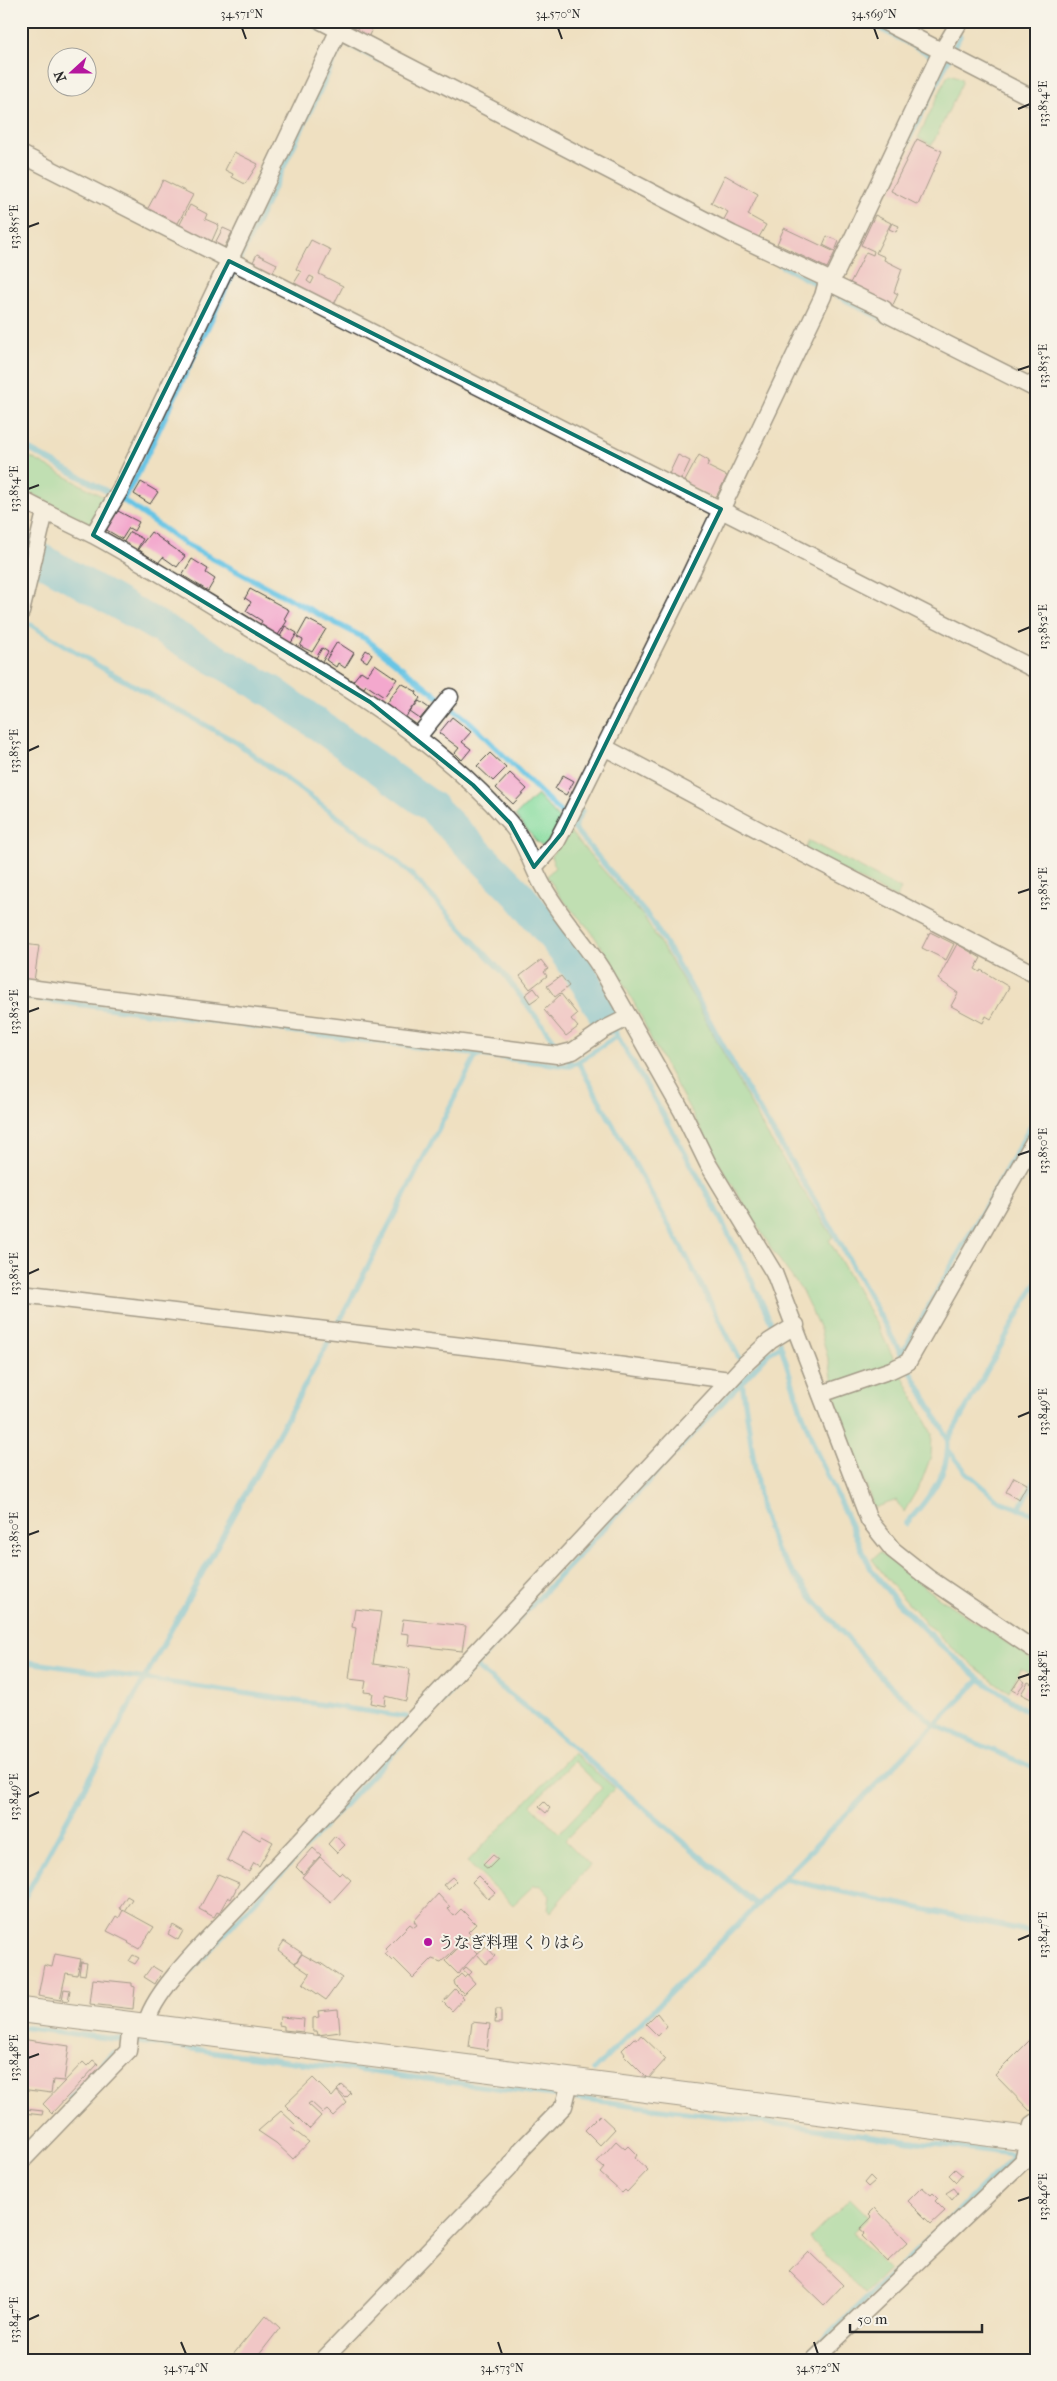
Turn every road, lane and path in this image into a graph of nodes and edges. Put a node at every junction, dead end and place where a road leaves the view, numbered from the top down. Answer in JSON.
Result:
{"nodes":[{"id":1,"x":321,"y":21,"type":"edge"},
{"id":2,"x":883,"y":21,"type":"edge"},
{"id":3,"x":960,"y":21,"type":"edge"},
{"id":4,"x":341,"y":32,"type":"edge"},
{"id":5,"x":944,"y":56,"type":"junction"},
{"id":6,"x":1036,"y":100,"type":"edge"},
{"id":7,"x":21,"y":154,"type":"edge"},
{"id":8,"x":235,"y":264,"type":"junction"},
{"id":9,"x":830,"y":286,"type":"junction"},
{"id":10,"x":1036,"y":389,"type":"edge"},
{"id":11,"x":21,"y":499,"type":"edge"},
{"id":12,"x":726,"y":511,"type":"junction"},
{"id":13,"x":45,"y":512,"type":"junction"},
{"id":14,"x":93,"y":536,"type":"junction"},
{"id":15,"x":21,"y":612,"type":"edge"},
{"id":16,"x":1036,"y":670,"type":"edge"},
{"id":17,"x":447,"y":701,"type":"dead end"},
{"id":18,"x":417,"y":738,"type":"junction"},
{"id":19,"x":609,"y":749,"type":"junction"},
{"id":20,"x":534,"y":867,"type":"junction"},
{"id":21,"x":1036,"y":975,"type":"edge"},
{"id":22,"x":21,"y":987,"type":"edge"},
{"id":23,"x":617,"y":1023,"type":"junction"},
{"id":24,"x":1036,"y":1138,"type":"edge"},
{"id":25,"x":21,"y":1294,"type":"edge"},
{"id":26,"x":790,"y":1328,"type":"junction"},
{"id":27,"x":730,"y":1380,"type":"junction"},
{"id":28,"x":821,"y":1394,"type":"junction"},
{"id":29,"x":1036,"y":1651,"type":"edge"},
{"id":30,"x":21,"y":2010,"type":"edge"},
{"id":31,"x":134,"y":2032,"type":"junction"},
{"id":32,"x":568,"y":2091,"type":"junction"},
{"id":33,"x":1030,"y":2142,"type":"edge"},
{"id":34,"x":21,"y":2162,"type":"edge"},
{"id":35,"x":323,"y":2360,"type":"edge"},
{"id":36,"x":814,"y":2360,"type":"edge"}],
"edges":[{"from":1,"to":4,"type":"street"},
{"from":2,"to":5,"type":"street"},
{"from":3,"to":5,"type":"street"},
{"from":4,"to":8,"type":"street"},
{"from":4,"to":9,"type":"street"},
{"from":5,"to":6,"type":"street"},
{"from":5,"to":9,"type":"street"},
{"from":7,"to":8,"type":"street"},
{"from":8,"to":12,"type":"street"},
{"from":8,"to":14,"type":"street"},
{"from":9,"to":10,"type":"street"},
{"from":9,"to":12,"type":"street"},
{"from":11,"to":13,"type":"street"},
{"from":12,"to":16,"type":"street"},
{"from":12,"to":19,"type":"street"},
{"from":13,"to":14,"type":"street"},
{"from":13,"to":15,"type":"street"},
{"from":14,"to":18,"type":"street"},
{"from":17,"to":18,"type":"street"},
{"from":18,"to":20,"type":"street"},
{"from":19,"to":20,"type":"street"},
{"from":19,"to":21,"type":"street"},
{"from":20,"to":23,"type":"street"},
{"from":22,"to":23,"type":"street"},
{"from":23,"to":26,"type":"street"},
{"from":24,"to":28,"type":"street"},
{"from":25,"to":27,"type":"street"},
{"from":26,"to":27,"type":"street"},
{"from":26,"to":28,"type":"street"},
{"from":27,"to":31,"type":"street"},
{"from":28,"to":29,"type":"street"},
{"from":30,"to":31,"type":"street"},
{"from":31,"to":32,"type":"street"},
{"from":31,"to":34,"type":"street"},
{"from":32,"to":33,"type":"street"},
{"from":32,"to":35,"type":"street"},
{"from":33,"to":36,"type":"street"}]}
